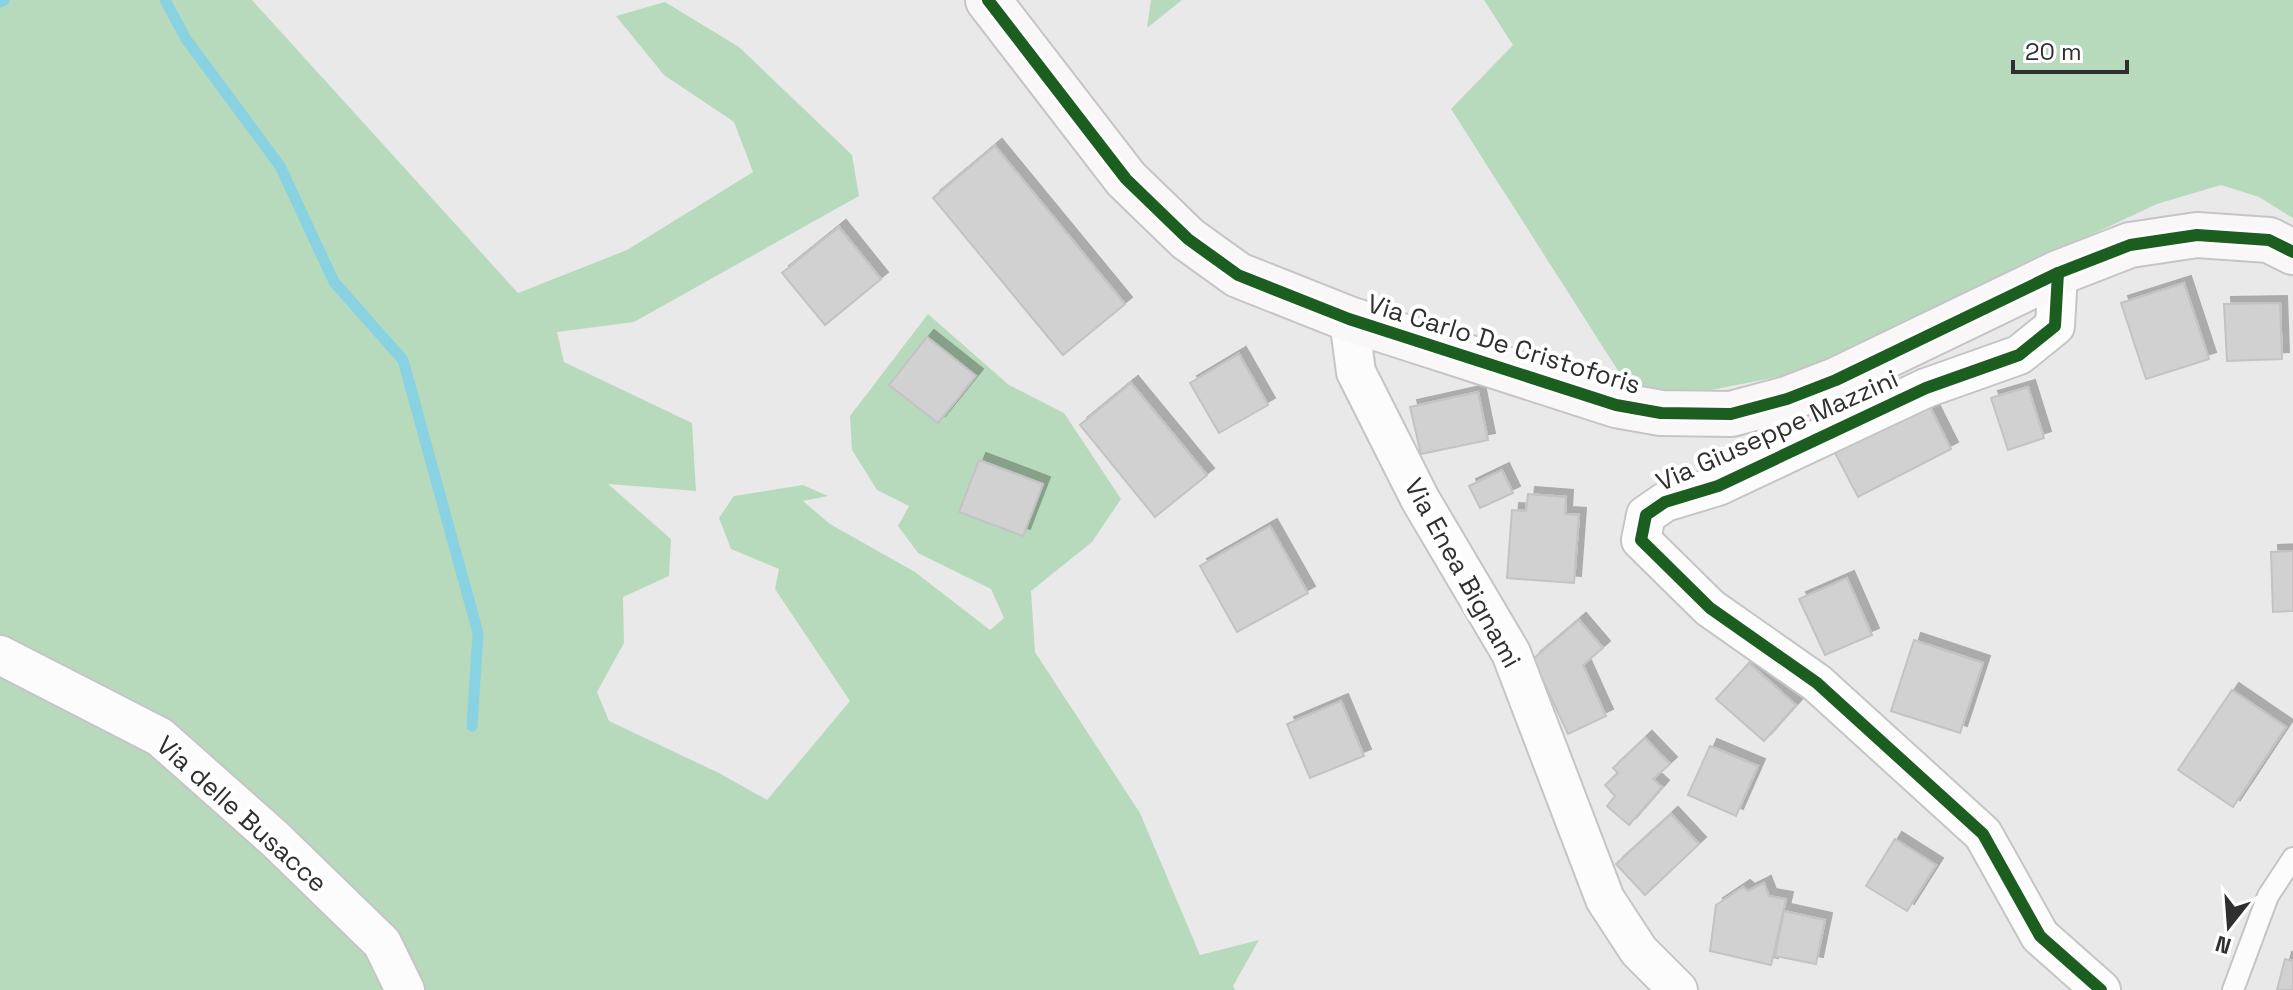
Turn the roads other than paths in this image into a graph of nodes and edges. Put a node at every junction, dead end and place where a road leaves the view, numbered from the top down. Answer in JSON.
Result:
{"nodes":[{"id":1,"x":988,"y":0,"type":"edge"},
{"id":2,"x":2293,"y":252,"type":"edge"},
{"id":3,"x":2058,"y":273,"type":"junction"},
{"id":4,"x":1349,"y":319,"type":"junction"},
{"id":5,"x":0,"y":655,"type":"edge"},
{"id":6,"x":2293,"y":858,"type":"edge"},
{"id":7,"x":405,"y":990,"type":"edge"},
{"id":8,"x":1678,"y":990,"type":"edge"},
{"id":9,"x":2101,"y":990,"type":"edge"},
{"id":10,"x":2233,"y":990,"type":"edge"}],
"edges":[{"from":1,"to":4,"type":"main road","name":"Via Carlo De Cristoforis"},
{"from":2,"to":3,"type":"main road","name":"Via Carlo De Cristoforis"},
{"from":3,"to":4,"type":"main road","name":"Via Carlo De Cristoforis"},
{"from":3,"to":9,"type":"street","name":"Via Giuseppe Mazzini"},
{"from":4,"to":8,"type":"street","name":"Via Enea Bignami"},
{"from":5,"to":7,"type":"street","name":"Via delle Busacce"},
{"from":6,"to":10,"type":"lane"}]}
